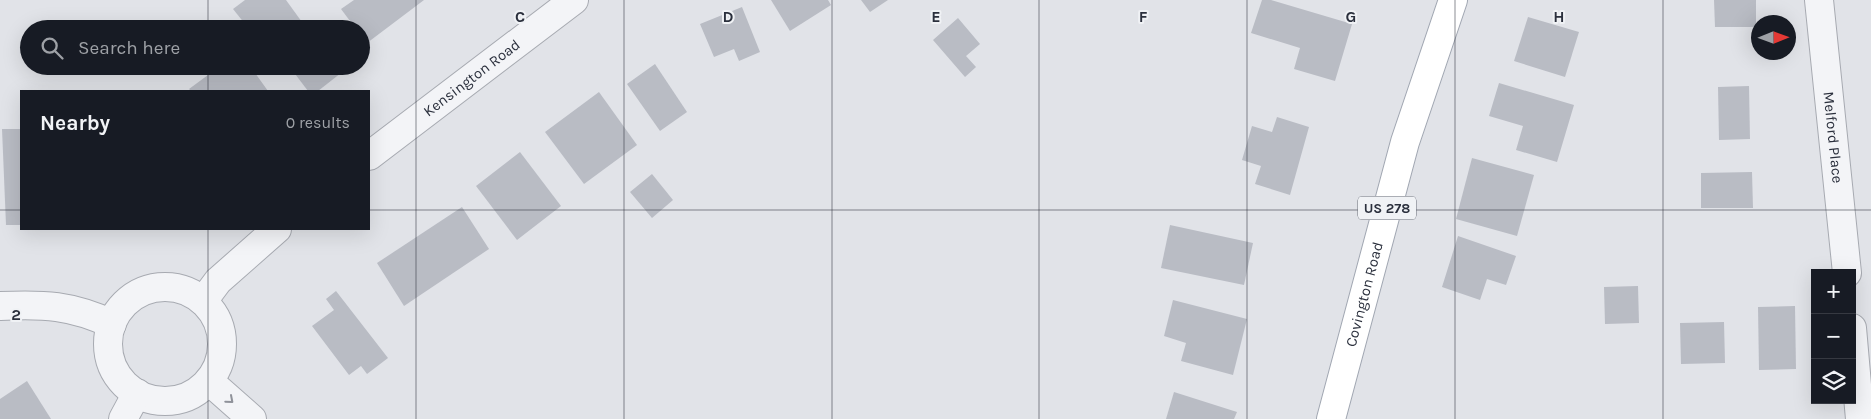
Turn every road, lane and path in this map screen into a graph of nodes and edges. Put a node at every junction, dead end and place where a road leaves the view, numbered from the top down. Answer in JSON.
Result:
{"nodes":[{"id":1,"x":574,"y":0,"type":"edge"},
{"id":2,"x":1453,"y":0,"type":"edge"},
{"id":3,"x":1819,"y":0,"type":"edge"},
{"id":4,"x":370,"y":155,"type":"edge"},
{"id":5,"x":276,"y":230,"type":"edge"},
{"id":6,"x":1847,"y":269,"type":"edge"},
{"id":7,"x":203,"y":301,"type":"junction"},
{"id":8,"x":0,"y":306,"type":"edge"},
{"id":9,"x":112,"y":324,"type":"junction"},
{"id":10,"x":1855,"y":359,"type":"edge"},
{"id":11,"x":209,"y":381,"type":"junction"},
{"id":12,"x":137,"y":394,"type":"junction"},
{"id":13,"x":123,"y":419,"type":"edge"},
{"id":14,"x":252,"y":419,"type":"edge"},
{"id":15,"x":1331,"y":419,"type":"edge"},
{"id":16,"x":1860,"y":419,"type":"edge"}],
"edges":[{"from":1,"to":4,"type":"street","name":"Kensington Road"},
{"from":2,"to":15,"type":"main road","name":"Covington Road","number":"US 278"},
{"from":3,"to":6,"type":"street","name":"Melford Place"},
{"from":5,"to":7,"type":"street"},
{"from":7,"to":9,"type":"street"},
{"from":7,"to":11,"type":"street"},
{"from":8,"to":9,"type":"street"},
{"from":9,"to":12,"type":"street"},
{"from":10,"to":16,"type":"street"},
{"from":11,"to":12,"type":"street"},
{"from":11,"to":14,"type":"street","one_way":true},
{"from":12,"to":13,"type":"street"}]}
